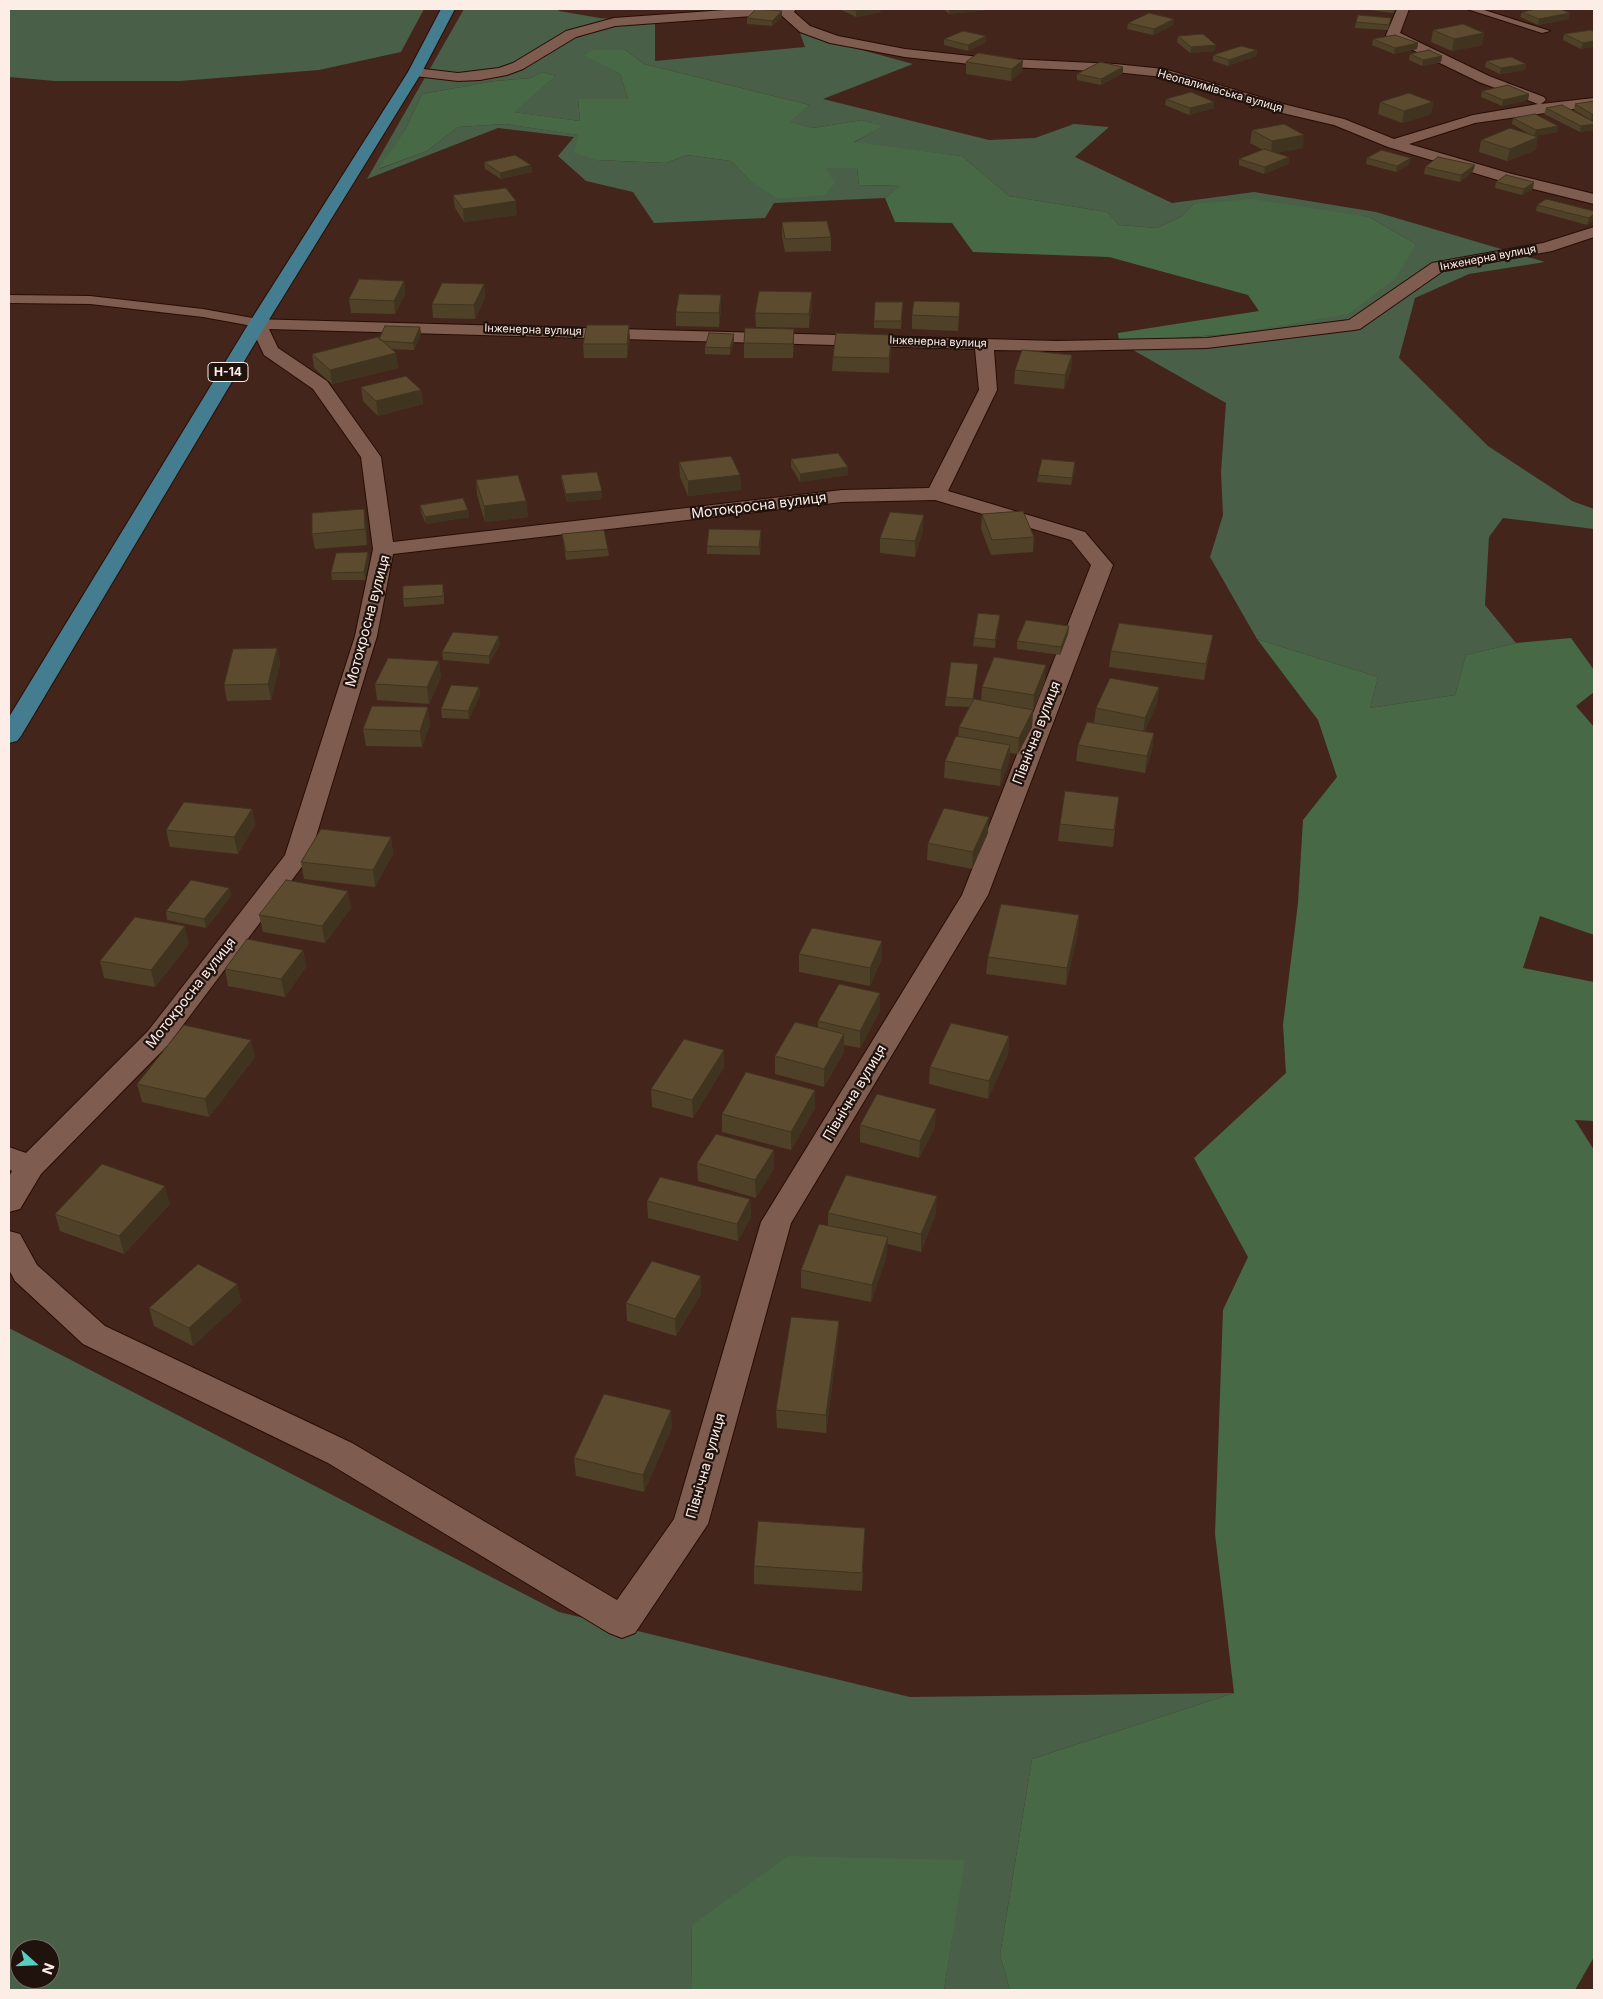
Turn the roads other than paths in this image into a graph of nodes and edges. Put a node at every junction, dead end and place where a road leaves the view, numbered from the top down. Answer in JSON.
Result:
{"nodes":[{"id":1,"x":448,"y":9,"type":"edge"},
{"id":2,"x":1403,"y":9,"type":"edge"},
{"id":3,"x":1472,"y":9,"type":"edge"},
{"id":4,"x":790,"y":10,"type":"edge"},
{"id":5,"x":1545,"y":31,"type":"dead end"},
{"id":6,"x":415,"y":72,"type":"junction"},
{"id":7,"x":1594,"y":102,"type":"edge"},
{"id":8,"x":1555,"y":106,"type":"junction"},
{"id":9,"x":1393,"y":144,"type":"junction"},
{"id":10,"x":1594,"y":199,"type":"edge"},
{"id":11,"x":1594,"y":232,"type":"edge"},
{"id":12,"x":9,"y":298,"type":"edge"},
{"id":13,"x":258,"y":323,"type":"junction"},
{"id":14,"x":984,"y":343,"type":"junction"},
{"id":15,"x":936,"y":494,"type":"junction"},
{"id":16,"x":384,"y":549,"type":"junction"},
{"id":17,"x":1102,"y":565,"type":"joint"},
{"id":18,"x":9,"y":736,"type":"edge"},
{"id":19,"x":19,"y":1162,"type":"edge"},
{"id":20,"x":9,"y":1201,"type":"edge"},
{"id":21,"x":9,"y":1242,"type":"edge"}],
"edges":[{"from":1,"to":6,"type":"main road","number":"Н-14"},
{"from":2,"to":8,"type":"street"},
{"from":3,"to":5,"type":"lane"},
{"from":4,"to":6,"type":"street"},
{"from":4,"to":9,"type":"street","name":"Неопалимівська вулиця"},
{"from":6,"to":13,"type":"main road","number":"Н-14"},
{"from":7,"to":8,"type":"street"},
{"from":8,"to":9,"type":"street"},
{"from":9,"to":10,"type":"street","name":"Неопалимівська вулиця"},
{"from":11,"to":14,"type":"street","name":"Інженерна вулиця"},
{"from":12,"to":13,"type":"lane"},
{"from":13,"to":14,"type":"street","name":"Інженерна вулиця"},
{"from":13,"to":16,"type":"street"},
{"from":13,"to":18,"type":"main road","number":"Н-14"},
{"from":14,"to":15,"type":"street"},
{"from":15,"to":16,"type":"street","name":"Мотокросна вулиця"},
{"from":15,"to":17,"type":"street","name":"Мотокросна вулиця"},
{"from":16,"to":19,"type":"street","name":"Мотокросна вулиця"},
{"from":17,"to":21,"type":"street","name":"Північна вулиця"},
{"from":19,"to":20,"type":"street","name":"Мотокросна вулиця"}]}
